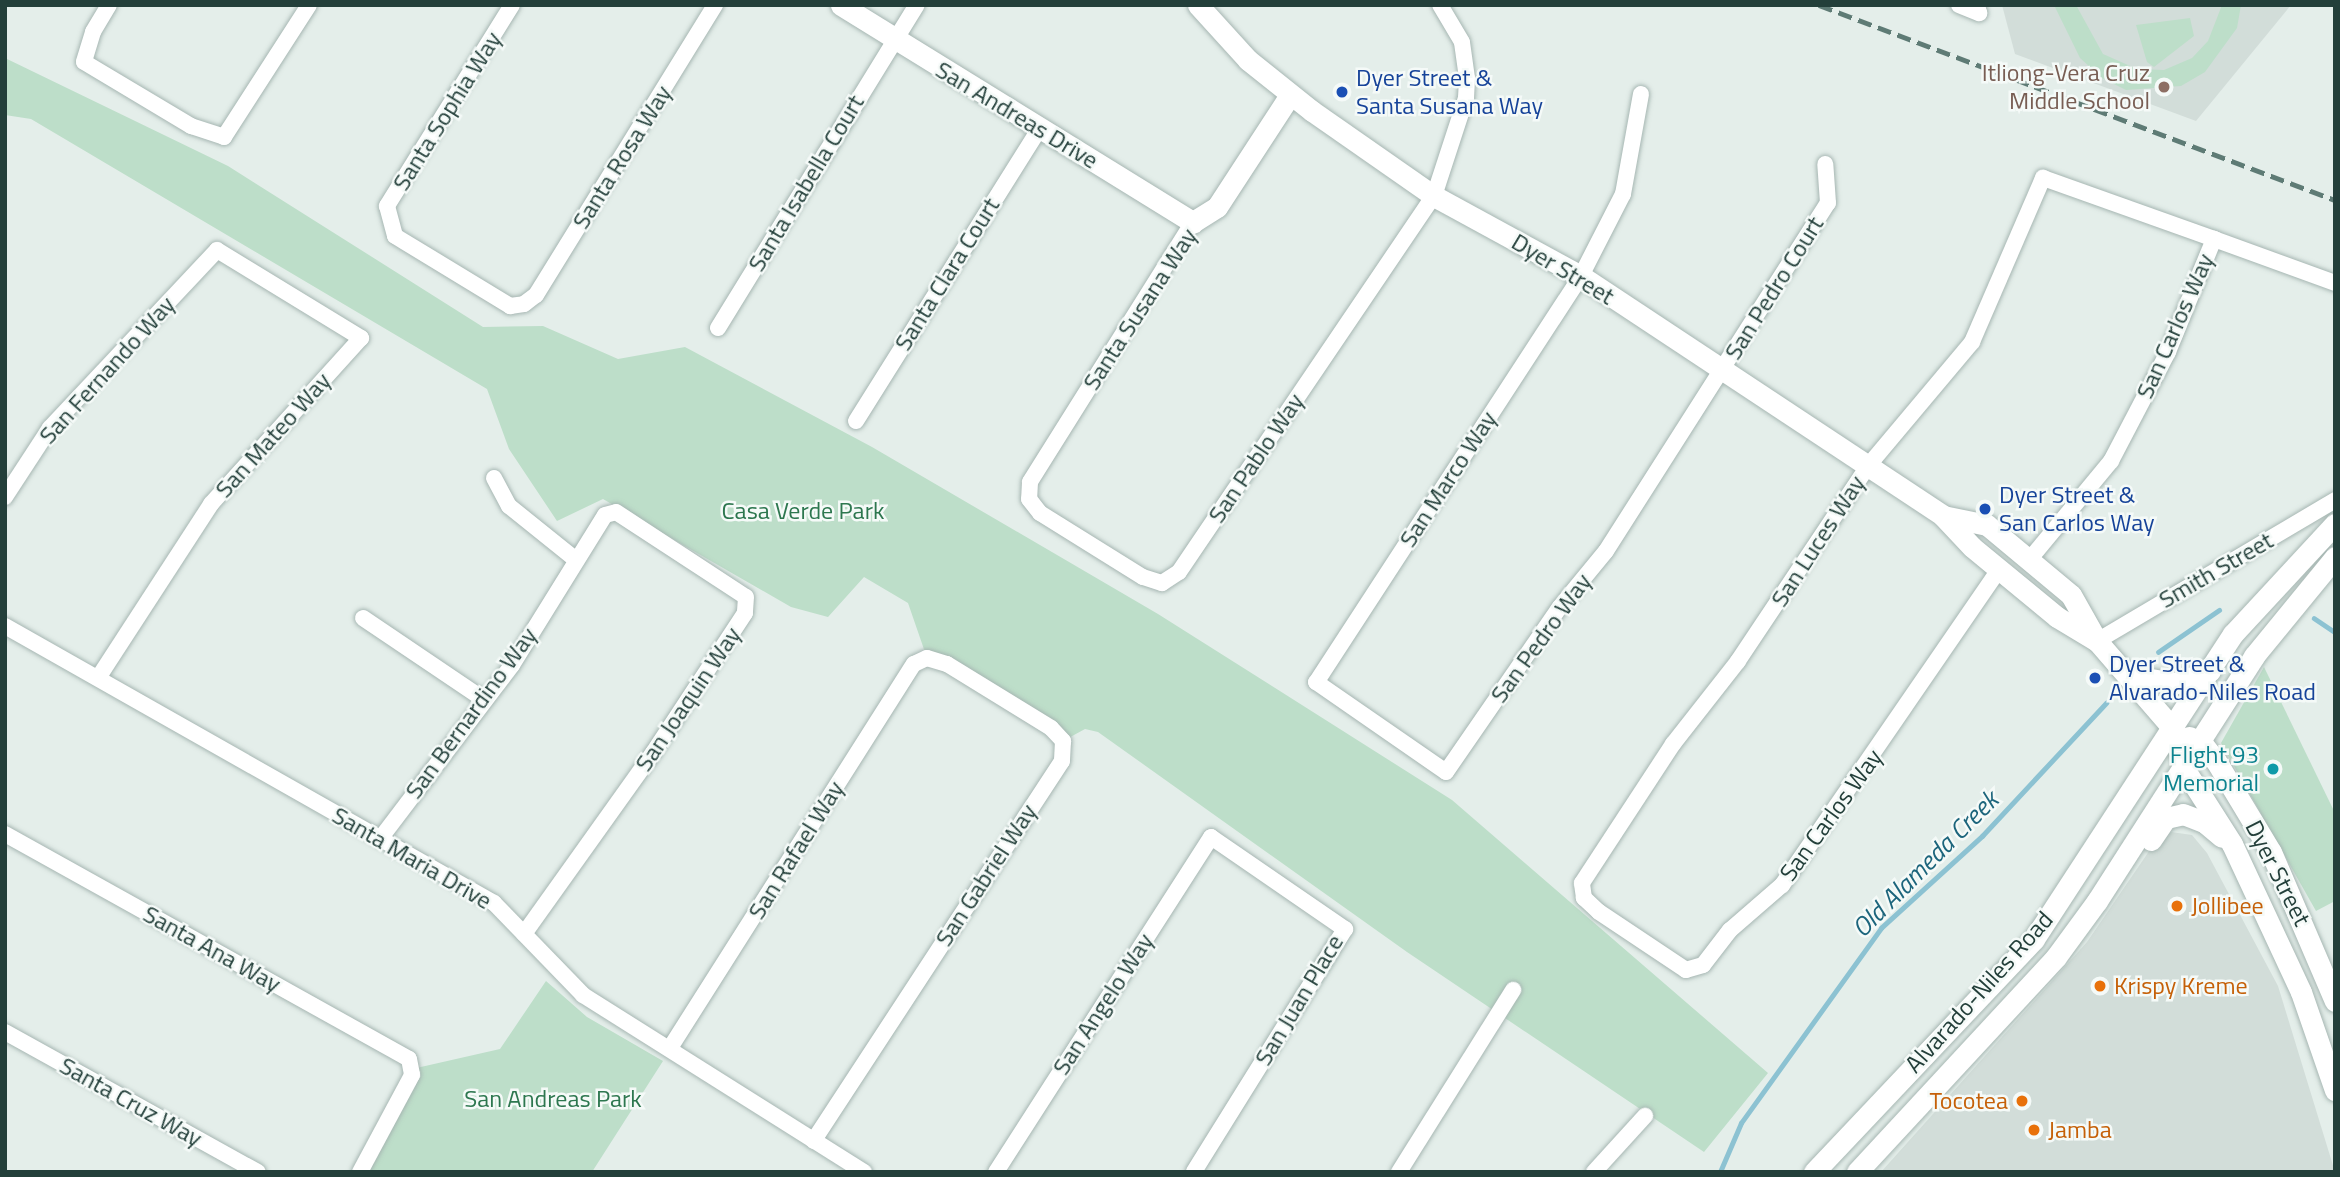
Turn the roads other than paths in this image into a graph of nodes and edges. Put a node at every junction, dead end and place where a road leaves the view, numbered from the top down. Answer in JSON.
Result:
{"nodes":[{"id":1,"x":109,"y":5,"type":"edge"},
{"id":2,"x":309,"y":5,"type":"edge"},
{"id":3,"x":512,"y":5,"type":"edge"},
{"id":4,"x":715,"y":5,"type":"edge"},
{"id":5,"x":841,"y":5,"type":"edge"},
{"id":6,"x":917,"y":5,"type":"edge"},
{"id":7,"x":1198,"y":5,"type":"edge"},
{"id":8,"x":1440,"y":5,"type":"edge"},
{"id":9,"x":1959,"y":5,"type":"edge"},
{"id":10,"x":1978,"y":5,"type":"edge"},
{"id":11,"x":892,"y":39,"type":"junction"},
{"id":12,"x":1641,"y":94,"type":"dead end"},
{"id":13,"x":1290,"y":95,"type":"junction"},
{"id":14,"x":1040,"y":128,"type":"junction"},
{"id":15,"x":1825,"y":164,"type":"dead end"},
{"id":16,"x":2043,"y":178,"type":"joint"},
{"id":17,"x":1434,"y":195,"type":"junction"},
{"id":18,"x":1193,"y":222,"type":"junction"},
{"id":19,"x":2214,"y":239,"type":"junction"},
{"id":20,"x":217,"y":250,"type":"joint"},
{"id":21,"x":1581,"y":276,"type":"junction"},
{"id":22,"x":2335,"y":283,"type":"edge"},
{"id":23,"x":524,"y":304,"type":"joint"},
{"id":24,"x":718,"y":328,"type":"dead end"},
{"id":25,"x":1721,"y":370,"type":"junction"},
{"id":26,"x":856,"y":421,"type":"dead end"},
{"id":27,"x":1868,"y":466,"type":"junction"},
{"id":28,"x":494,"y":478,"type":"dead end"},
{"id":29,"x":5,"y":497,"type":"edge"},
{"id":30,"x":1029,"y":499,"type":"joint"},
{"id":31,"x":2335,"y":500,"type":"edge"},
{"id":32,"x":605,"y":515,"type":"joint"},
{"id":33,"x":1943,"y":516,"type":"junction"},
{"id":34,"x":2335,"y":524,"type":"edge"},
{"id":35,"x":2335,"y":557,"type":"edge"},
{"id":36,"x":575,"y":559,"type":"junction"},
{"id":37,"x":2030,"y":559,"type":"junction"},
{"id":38,"x":2000,"y":568,"type":"junction"},
{"id":39,"x":363,"y":618,"type":"dead end"},
{"id":40,"x":5,"y":626,"type":"edge"},
{"id":41,"x":2097,"y":641,"type":"junction"},
{"id":42,"x":927,"y":658,"type":"joint"},
{"id":43,"x":2210,"y":671,"type":"junction"},
{"id":44,"x":2127,"y":675,"type":"junction"},
{"id":45,"x":98,"y":678,"type":"junction"},
{"id":46,"x":1316,"y":682,"type":"joint"},
{"id":47,"x":483,"y":699,"type":"junction"},
{"id":48,"x":2174,"y":730,"type":"junction"},
{"id":49,"x":2201,"y":742,"type":"junction"},
{"id":50,"x":2183,"y":767,"type":"junction"},
{"id":51,"x":5,"y":834,"type":"edge"},
{"id":52,"x":1211,"y":837,"type":"joint"},
{"id":53,"x":380,"y":839,"type":"junction"},
{"id":54,"x":2232,"y":844,"type":"junction"},
{"id":55,"x":1584,"y":898,"type":"joint"},
{"id":56,"x":2097,"y":901,"type":"junction"},
{"id":57,"x":524,"y":934,"type":"junction"},
{"id":58,"x":1513,"y":990,"type":"dead end"},
{"id":59,"x":2335,"y":1001,"type":"edge"},
{"id":60,"x":5,"y":1032,"type":"edge"},
{"id":61,"x":670,"y":1048,"type":"junction"},
{"id":62,"x":2335,"y":1090,"type":"edge"},
{"id":63,"x":1645,"y":1116,"type":"dead end"},
{"id":64,"x":813,"y":1140,"type":"junction"},
{"id":65,"x":258,"y":1172,"type":"edge"},
{"id":66,"x":360,"y":1172,"type":"edge"},
{"id":67,"x":864,"y":1172,"type":"edge"},
{"id":68,"x":996,"y":1172,"type":"edge"},
{"id":69,"x":1194,"y":1172,"type":"edge"},
{"id":70,"x":1399,"y":1172,"type":"edge"},
{"id":71,"x":1594,"y":1172,"type":"edge"},
{"id":72,"x":1814,"y":1172,"type":"edge"},
{"id":73,"x":1857,"y":1172,"type":"edge"}],
"edges":[{"from":1,"to":2,"type":"street"},
{"from":3,"to":23,"type":"street","name":"Santa Sophia Way"},
{"from":4,"to":23,"type":"street","name":"Santa Rosa Way"},
{"from":5,"to":11,"type":"main road","name":"San Andreas Drive"},
{"from":6,"to":11,"type":"street","name":"Santa Isabella Court"},
{"from":7,"to":13,"type":"main road","name":"Dyer Street"},
{"from":8,"to":17,"type":"street"},
{"from":9,"to":10,"type":"street"},
{"from":11,"to":14,"type":"main road","name":"San Andreas Drive"},
{"from":11,"to":24,"type":"street","name":"Santa Isabella Court"},
{"from":12,"to":21,"type":"street","name":"San Marco Way"},
{"from":13,"to":17,"type":"main road","name":"Dyer Street"},
{"from":13,"to":18,"type":"main road","name":"Santa Susana Way"},
{"from":14,"to":18,"type":"main road","name":"San Andreas Drive"},
{"from":14,"to":26,"type":"street","name":"Santa Clara Court"},
{"from":15,"to":25,"type":"street","name":"San Pedro Court"},
{"from":16,"to":19,"type":"street","name":"San Carlos Way"},
{"from":16,"to":27,"type":"street","name":"San Luces Way"},
{"from":17,"to":21,"type":"main road","name":"Dyer Street"},
{"from":17,"to":30,"type":"street","name":"San Pablo Way"},
{"from":18,"to":30,"type":"street","name":"Santa Susana Way"},
{"from":19,"to":22,"type":"street"},
{"from":19,"to":37,"type":"street","name":"San Carlos Way"},
{"from":20,"to":29,"type":"street","name":"San Fernando Way"},
{"from":20,"to":45,"type":"street","name":"San Mateo Way"},
{"from":21,"to":25,"type":"main road","name":"Dyer Street"},
{"from":21,"to":46,"type":"street","name":"San Marco Way"},
{"from":25,"to":27,"type":"main road","name":"Dyer Street"},
{"from":25,"to":46,"type":"street","name":"San Pedro Way"},
{"from":27,"to":33,"type":"main road","name":"Dyer Street"},
{"from":27,"to":55,"type":"street","name":"San Luces Way"},
{"from":28,"to":36,"type":"street"},
{"from":31,"to":41,"type":"street","name":"Smith Street"},
{"from":32,"to":36,"type":"street","name":"San Bernardino Way"},
{"from":32,"to":57,"type":"street","name":"San Joaquin Way"},
{"from":33,"to":37,"type":"main road","name":"Dyer Street"},
{"from":33,"to":38,"type":"main road","name":"Dyer Street"},
{"from":34,"to":43,"type":"main road","name":"Smith Street"},
{"from":35,"to":49,"type":"main road"},
{"from":36,"to":47,"type":"street","name":"San Bernardino Way"},
{"from":37,"to":41,"type":"main road","name":"Dyer Street"},
{"from":38,"to":41,"type":"main road","name":"Dyer Street"},
{"from":38,"to":55,"type":"street","name":"San Carlos Way"},
{"from":39,"to":47,"type":"street"},
{"from":40,"to":45,"type":"street","name":"Santa Maria Drive"},
{"from":41,"to":44,"type":"main road","name":"Dyer Street"},
{"from":42,"to":61,"type":"street","name":"San Rafael Way"},
{"from":42,"to":64,"type":"street","name":"San Gabriel Way"},
{"from":43,"to":44,"type":"main road"},
{"from":43,"to":48,"type":"main road","name":"Smith Street"},
{"from":44,"to":48,"type":"main road","name":"Dyer Street"},
{"from":45,"to":53,"type":"street","name":"Santa Maria Drive"},
{"from":47,"to":53,"type":"street","name":"San Bernardino Way"},
{"from":48,"to":49,"type":"main road","name":"Dyer Street"},
{"from":48,"to":50,"type":"main road","name":"Dyer Street"},
{"from":48,"to":72,"type":"main road","name":"Alvarado-Niles Road"},
{"from":49,"to":50,"type":"main road","name":"Alvarado-Niles Road"},
{"from":49,"to":59,"type":"main road","name":"Dyer Street"},
{"from":50,"to":54,"type":"main road","name":"Dyer Street"},
{"from":50,"to":56,"type":"main road","name":"Alvarado-Niles Road"},
{"from":51,"to":66,"type":"street","name":"Santa Ana Way"},
{"from":52,"to":68,"type":"street","name":"San Angelo Way"},
{"from":52,"to":69,"type":"street","name":"San Juan Place"},
{"from":53,"to":57,"type":"street","name":"Santa Maria Drive"},
{"from":54,"to":56,"type":"main road"},
{"from":54,"to":62,"type":"main road","name":"Dyer Street"},
{"from":56,"to":73,"type":"main road","name":"Alvarado-Niles Road"},
{"from":57,"to":61,"type":"street","name":"Santa Maria Drive"},
{"from":58,"to":70,"type":"street"},
{"from":60,"to":65,"type":"street","name":"Santa Cruz Way"},
{"from":61,"to":64,"type":"street","name":"Santa Maria Drive"},
{"from":63,"to":71,"type":"street"},
{"from":64,"to":67,"type":"street","name":"Santa Maria Drive"}]}
